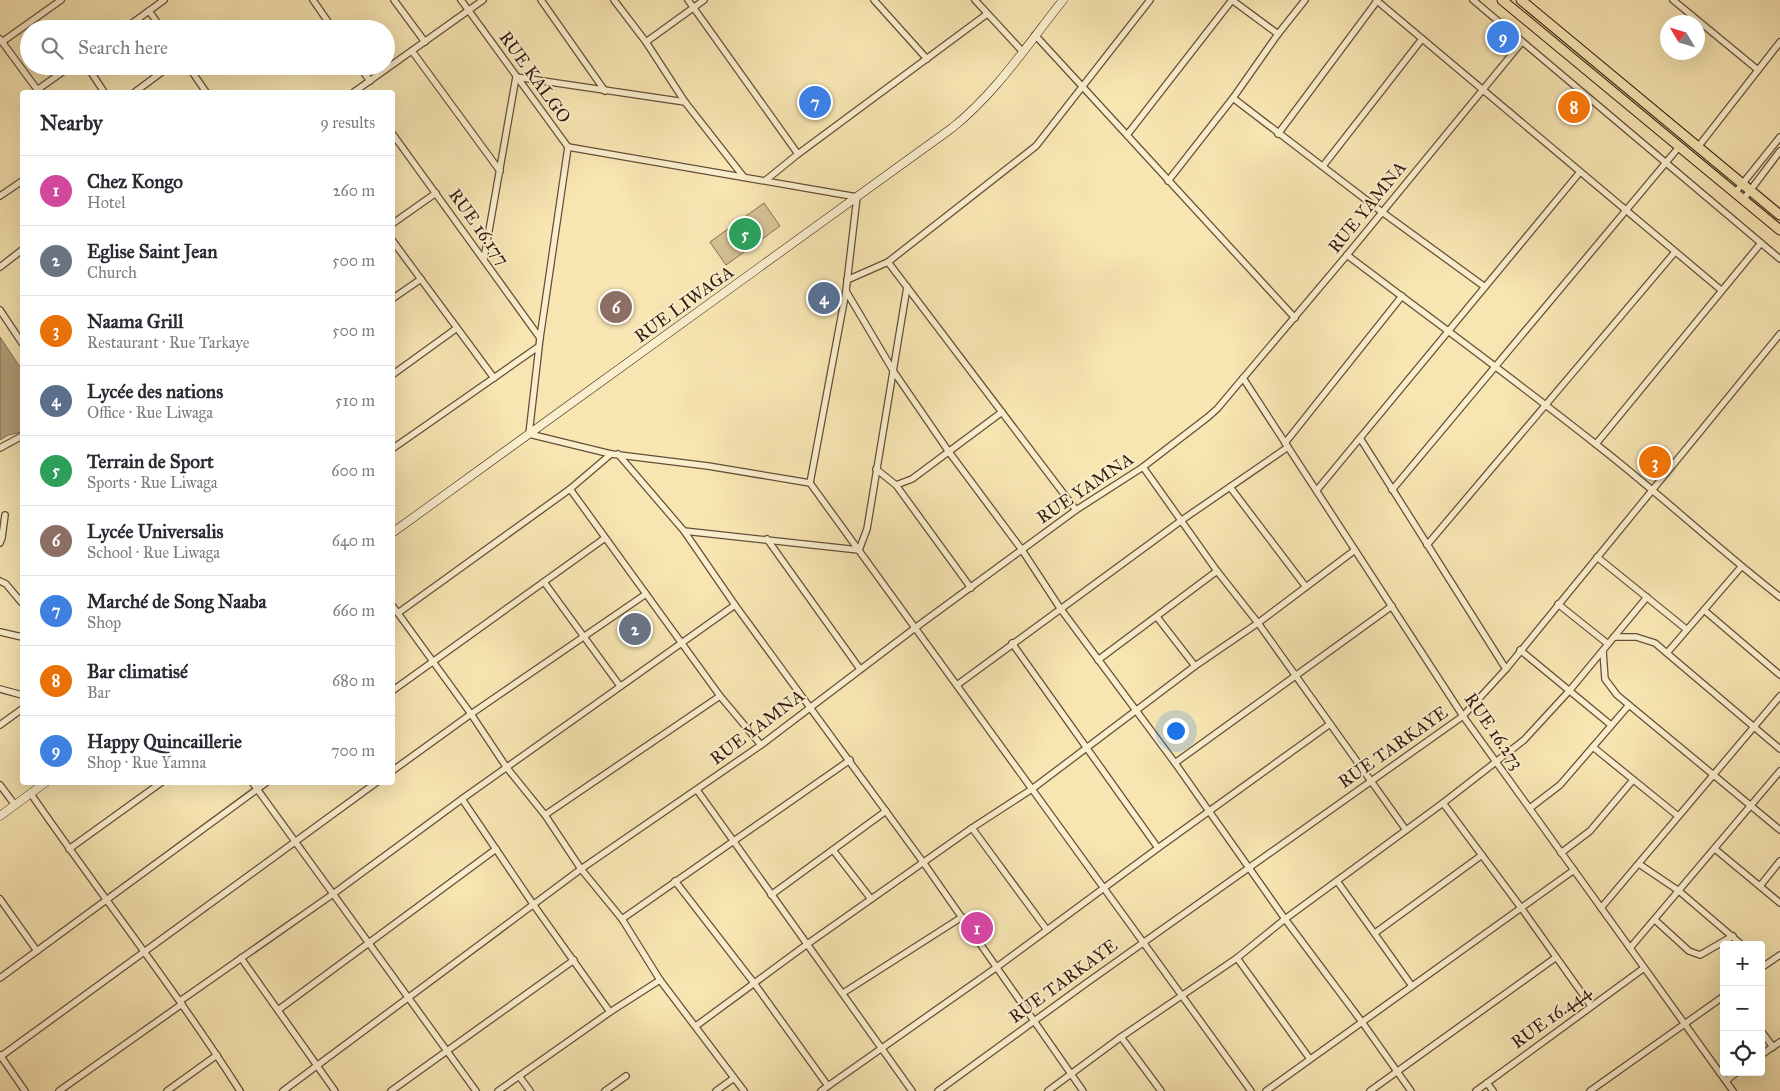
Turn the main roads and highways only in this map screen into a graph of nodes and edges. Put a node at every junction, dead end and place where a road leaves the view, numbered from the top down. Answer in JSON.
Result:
{"nodes":[{"id":1,"x":1063,"y":0,"type":"edge"},
{"id":2,"x":1502,"y":0,"type":"edge"},
{"id":3,"x":1521,"y":0,"type":"edge"},
{"id":4,"x":1780,"y":215,"type":"edge"},
{"id":5,"x":1780,"y":230,"type":"edge"},
{"id":6,"x":395,"y":531,"type":"edge"},
{"id":7,"x":42,"y":785,"type":"edge"},
{"id":8,"x":0,"y":816,"type":"edge"}],
"edges":[{"from":1,"to":6,"type":"main road","name":"RUE LIWAGA"},
{"from":2,"to":5,"type":"main road"},
{"from":3,"to":4,"type":"main road"},
{"from":7,"to":8,"type":"main road"}]}
